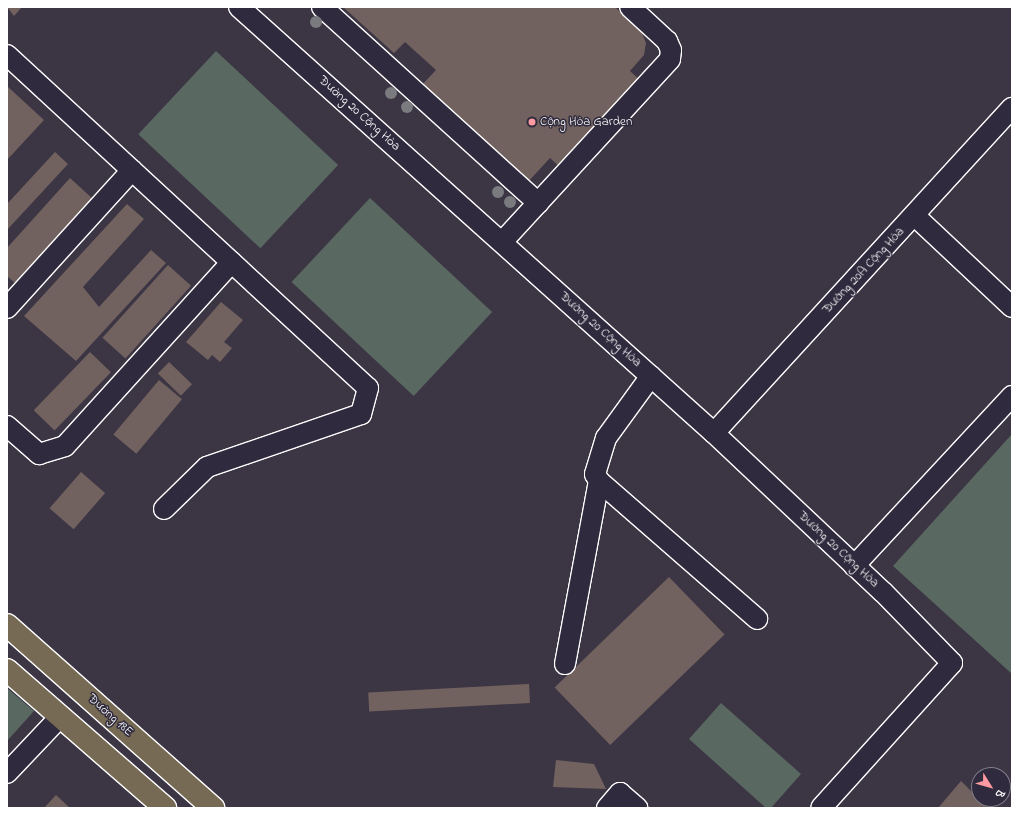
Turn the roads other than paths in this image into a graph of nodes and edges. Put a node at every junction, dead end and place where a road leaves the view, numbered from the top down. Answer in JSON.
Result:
{"nodes":[{"id":1,"x":322,"y":7,"type":"edge"},
{"id":2,"x":630,"y":7,"type":"edge"},
{"id":3,"x":249,"y":10,"type":"edge"},
{"id":4,"x":7,"y":55,"type":"edge"},
{"id":5,"x":1010,"y":113,"type":"edge"},
{"id":6,"x":132,"y":170,"type":"junction"},
{"id":7,"x":538,"y":203,"type":"junction"},
{"id":8,"x":915,"y":216,"type":"junction"},
{"id":9,"x":502,"y":242,"type":"junction"},
{"id":10,"x":232,"y":262,"type":"junction"},
{"id":11,"x":1012,"y":307,"type":"edge"},
{"id":12,"x":7,"y":308,"type":"edge"},
{"id":13,"x":651,"y":376,"type":"junction"},
{"id":14,"x":1012,"y":396,"type":"edge"},
{"id":15,"x":7,"y":426,"type":"edge"},
{"id":16,"x":714,"y":433,"type":"junction"},
{"id":17,"x":599,"y":481,"type":"junction"},
{"id":18,"x":164,"y":509,"type":"dead end"},
{"id":19,"x":854,"y":566,"type":"junction"},
{"id":20,"x":758,"y":619,"type":"dead end"},
{"id":21,"x":7,"y":625,"type":"edge"},
{"id":22,"x":565,"y":664,"type":"dead end"},
{"id":23,"x":7,"y":670,"type":"edge"},
{"id":24,"x":83,"y":692,"type":"junction"},
{"id":25,"x":60,"y":717,"type":"junction"},
{"id":26,"x":7,"y":773,"type":"edge"},
{"id":27,"x":165,"y":808,"type":"edge"},
{"id":28,"x":213,"y":808,"type":"edge"},
{"id":29,"x":606,"y":808,"type":"edge"},
{"id":30,"x":637,"y":808,"type":"edge"},
{"id":31,"x":821,"y":808,"type":"edge"}],
"edges":[{"from":1,"to":7,"type":"street"},
{"from":2,"to":7,"type":"street"},
{"from":3,"to":9,"type":"street","name":"Đường 20 Cộng Hòa"},
{"from":4,"to":6,"type":"street"},
{"from":5,"to":8,"type":"street","name":"Đường 20A Cộng Hòa"},
{"from":6,"to":10,"type":"street"},
{"from":6,"to":12,"type":"street"},
{"from":7,"to":9,"type":"street"},
{"from":8,"to":11,"type":"street"},
{"from":8,"to":16,"type":"street","name":"Đường 20A Cộng Hòa"},
{"from":9,"to":13,"type":"street","name":"Đường 20 Cộng Hòa"},
{"from":10,"to":15,"type":"street"},
{"from":10,"to":18,"type":"street"},
{"from":13,"to":16,"type":"street","name":"Đường 20 Cộng Hòa"},
{"from":13,"to":17,"type":"street"},
{"from":14,"to":19,"type":"street"},
{"from":16,"to":19,"type":"street","name":"Đường 20 Cộng Hòa"},
{"from":17,"to":20,"type":"street"},
{"from":17,"to":22,"type":"street"},
{"from":19,"to":31,"type":"street","name":"Đường 20 Cộng Hòa"},
{"from":21,"to":24,"type":"main road","name":"Đường 18E"},
{"from":23,"to":25,"type":"main road"},
{"from":24,"to":25,"type":"main road"},
{"from":24,"to":28,"type":"main road","name":"Đường 18E"},
{"from":25,"to":26,"type":"street"},
{"from":25,"to":27,"type":"main road"},
{"from":29,"to":30,"type":"street"}]}
